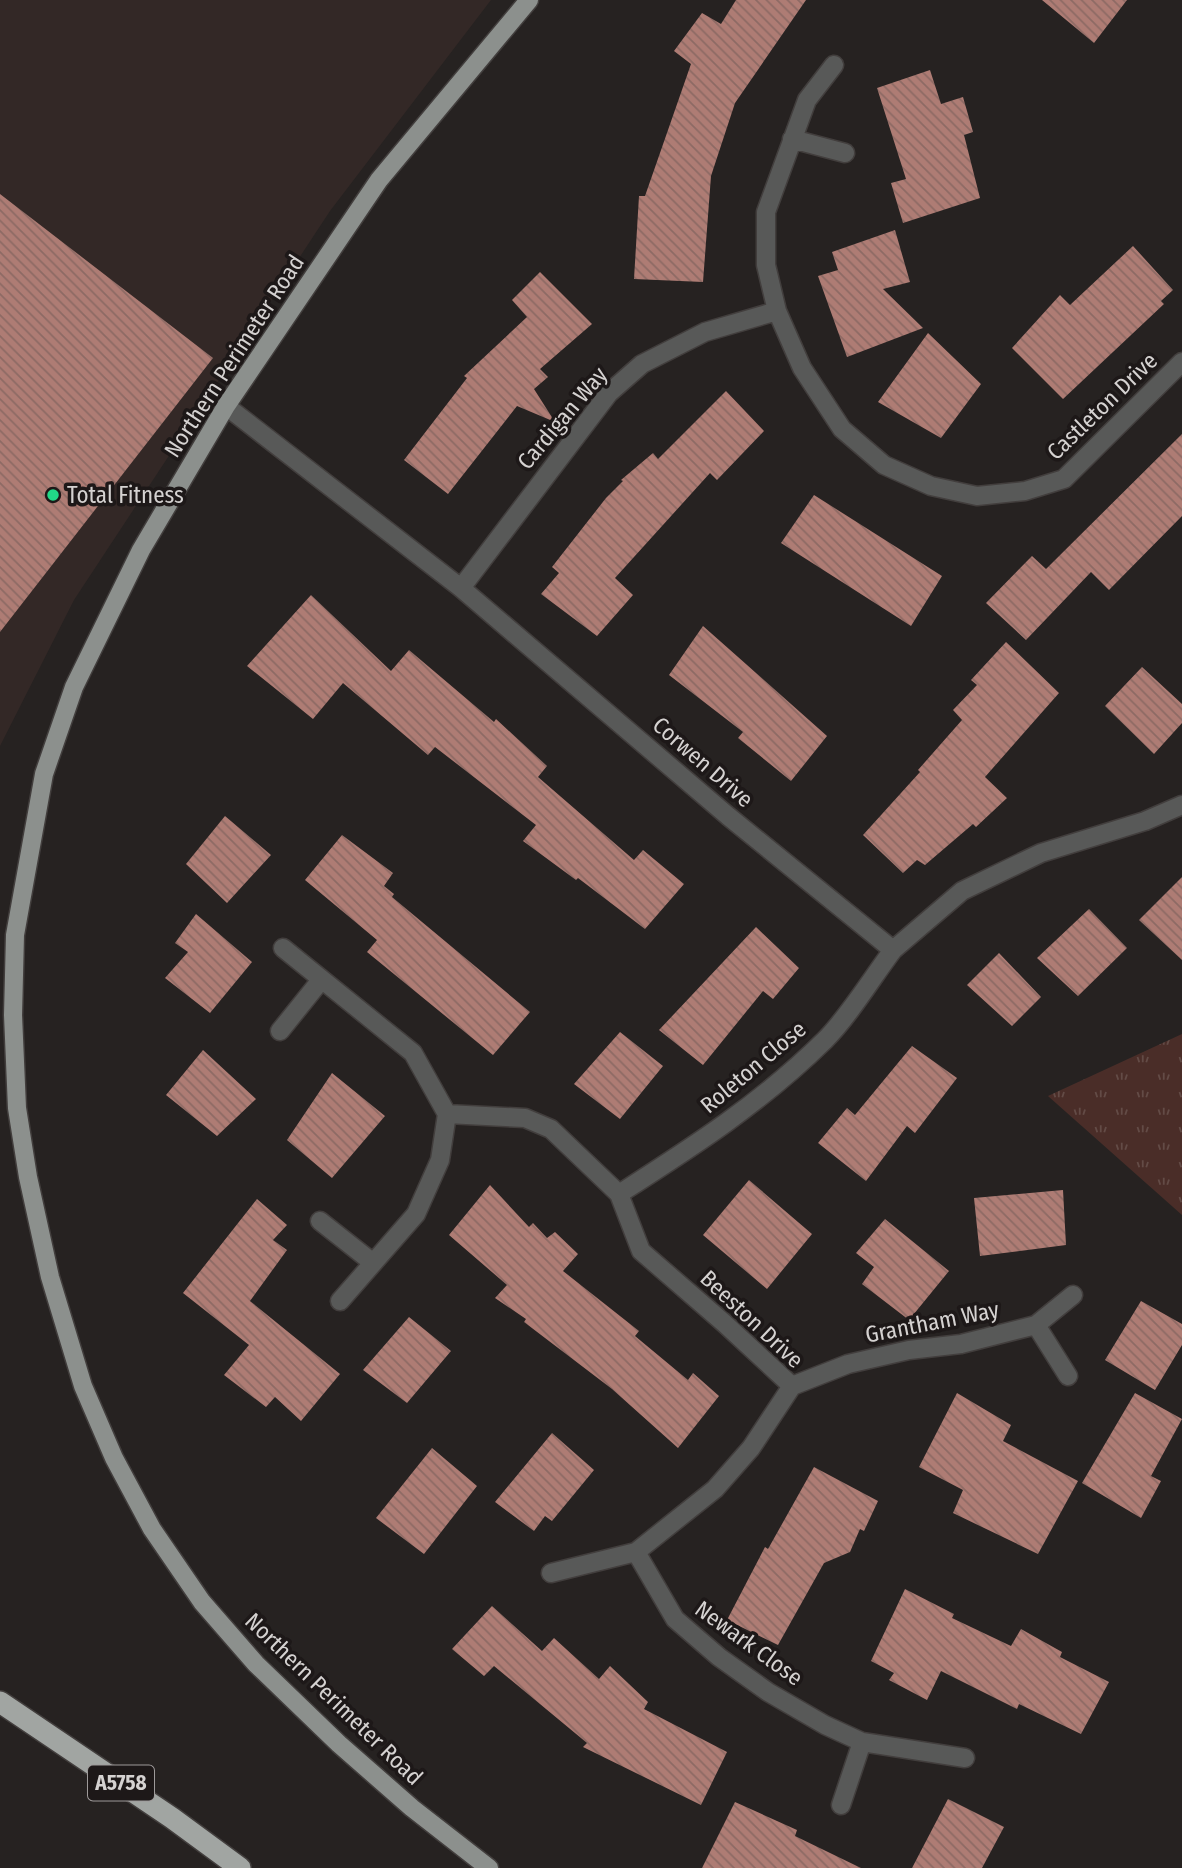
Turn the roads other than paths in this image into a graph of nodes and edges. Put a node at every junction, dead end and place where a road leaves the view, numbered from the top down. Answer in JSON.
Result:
{"nodes":[{"id":1,"x":529,"y":0,"type":"edge"},
{"id":2,"x":834,"y":65,"type":"dead end"},
{"id":3,"x":792,"y":139,"type":"junction"},
{"id":4,"x":845,"y":153,"type":"dead end"},
{"id":5,"x":777,"y":311,"type":"junction"},
{"id":6,"x":1182,"y":362,"type":"edge"},
{"id":7,"x":226,"y":406,"type":"junction"},
{"id":8,"x":461,"y":588,"type":"junction"},
{"id":9,"x":1182,"y":804,"type":"edge"},
{"id":10,"x":283,"y":948,"type":"dead end"},
{"id":11,"x":893,"y":950,"type":"junction"},
{"id":12,"x":321,"y":980,"type":"junction"},
{"id":13,"x":280,"y":1031,"type":"dead end"},
{"id":14,"x":447,"y":1114,"type":"junction"},
{"id":15,"x":619,"y":1194,"type":"junction"},
{"id":16,"x":320,"y":1221,"type":"dead end"},
{"id":17,"x":372,"y":1262,"type":"junction"},
{"id":18,"x":1073,"y":1295,"type":"dead end"},
{"id":19,"x":340,"y":1301,"type":"dead end"},
{"id":20,"x":1036,"y":1325,"type":"junction"},
{"id":21,"x":1068,"y":1376,"type":"dead end"},
{"id":22,"x":792,"y":1386,"type":"junction"},
{"id":23,"x":636,"y":1552,"type":"junction"},
{"id":24,"x":551,"y":1573,"type":"dead end"},
{"id":25,"x":0,"y":1702,"type":"edge"},
{"id":26,"x":862,"y":1742,"type":"junction"},
{"id":27,"x":965,"y":1758,"type":"dead end"},
{"id":28,"x":841,"y":1805,"type":"dead end"},
{"id":29,"x":240,"y":1868,"type":"edge"},
{"id":30,"x":489,"y":1868,"type":"edge"}],
"edges":[{"from":1,"to":7,"type":"main road","name":"Northern Perimeter Road"},
{"from":2,"to":3,"type":"street","name":"Castleton Drive"},
{"from":3,"to":4,"type":"street"},
{"from":3,"to":5,"type":"street","name":"Castleton Drive"},
{"from":5,"to":6,"type":"street","name":"Castleton Drive"},
{"from":5,"to":8,"type":"street","name":"Cardigan Way"},
{"from":7,"to":8,"type":"street","name":"Corwen Drive"},
{"from":7,"to":30,"type":"main road","name":"Northern Perimeter Road"},
{"from":8,"to":11,"type":"street","name":"Corwen Drive"},
{"from":9,"to":11,"type":"street"},
{"from":10,"to":12,"type":"street"},
{"from":11,"to":15,"type":"street","name":"Roleton Close"},
{"from":12,"to":13,"type":"street"},
{"from":12,"to":14,"type":"street"},
{"from":14,"to":15,"type":"street","name":"Beeston Drive"},
{"from":14,"to":17,"type":"street"},
{"from":15,"to":22,"type":"street","name":"Beeston Drive"},
{"from":16,"to":17,"type":"street"},
{"from":17,"to":19,"type":"street"},
{"from":18,"to":20,"type":"street","name":"Grantham Way"},
{"from":20,"to":21,"type":"street"},
{"from":20,"to":22,"type":"street","name":"Grantham Way"},
{"from":22,"to":23,"type":"street","name":"Beeston Drive"},
{"from":23,"to":24,"type":"street","name":"Beeston Drive"},
{"from":23,"to":26,"type":"street","name":"Newark Close"},
{"from":25,"to":29,"type":"highway","number":"A5758"},
{"from":26,"to":27,"type":"street","name":"Newark Close"},
{"from":26,"to":28,"type":"street"}]}
